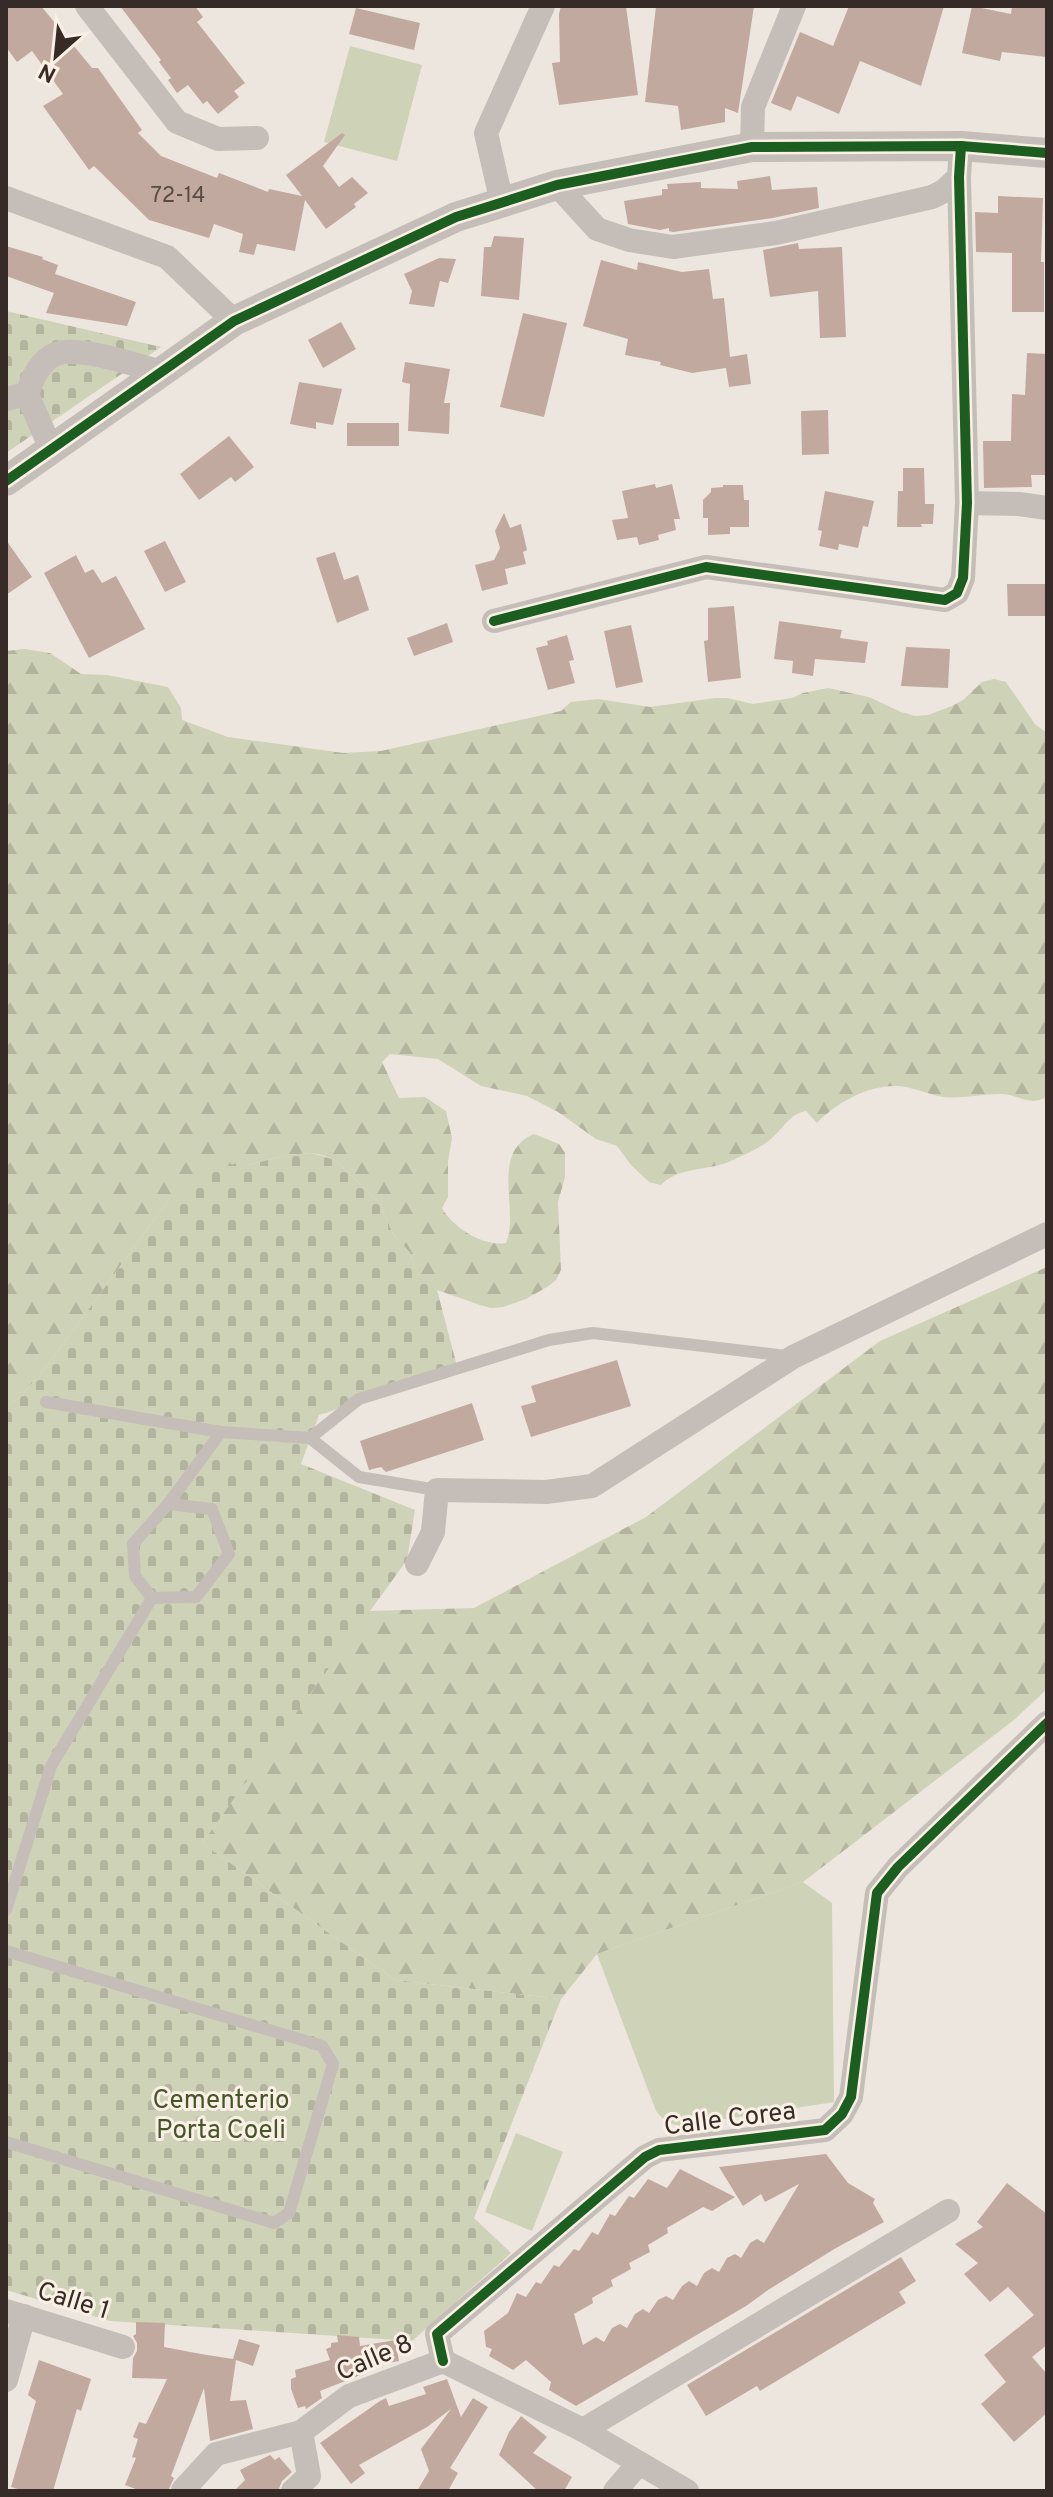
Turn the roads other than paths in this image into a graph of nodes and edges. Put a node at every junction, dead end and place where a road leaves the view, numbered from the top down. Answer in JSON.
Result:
{"nodes":[{"id":1,"x":87,"y":6,"type":"edge"},
{"id":2,"x":543,"y":6,"type":"edge"},
{"id":3,"x":794,"y":6,"type":"edge"},
{"id":4,"x":257,"y":138,"type":"dead end"},
{"id":5,"x":961,"y":146,"type":"junction"},
{"id":6,"x":752,"y":147,"type":"junction"},
{"id":7,"x":1047,"y":153,"type":"edge"},
{"id":8,"x":959,"y":177,"type":"junction"},
{"id":9,"x":557,"y":185,"type":"junction"},
{"id":10,"x":6,"y":198,"type":"edge"},
{"id":11,"x":502,"y":203,"type":"junction"},
{"id":12,"x":234,"y":321,"type":"junction"},
{"id":13,"x":162,"y":372,"type":"junction"},
{"id":14,"x":16,"y":396,"type":"edge"},
{"id":15,"x":51,"y":449,"type":"junction"},
{"id":16,"x":6,"y":481,"type":"edge"},
{"id":17,"x":967,"y":503,"type":"junction"},
{"id":18,"x":1047,"y":508,"type":"edge"},
{"id":19,"x":494,"y":621,"type":"dead end"},
{"id":20,"x":1047,"y":1234,"type":"edge"},
{"id":21,"x":793,"y":1357,"type":"junction"},
{"id":22,"x":46,"y":1402,"type":"dead end"},
{"id":23,"x":221,"y":1432,"type":"junction"},
{"id":24,"x":310,"y":1438,"type":"junction"},
{"id":25,"x":437,"y":1490,"type":"junction"},
{"id":26,"x":168,"y":1504,"type":"junction"},
{"id":27,"x":417,"y":1564,"type":"dead end"},
{"id":28,"x":152,"y":1598,"type":"junction"},
{"id":29,"x":1047,"y":1723,"type":"edge"},
{"id":30,"x":6,"y":1910,"type":"edge"},
{"id":31,"x":6,"y":1951,"type":"edge"},
{"id":32,"x":6,"y":2142,"type":"edge"},
{"id":33,"x":948,"y":2211,"type":"dead end"},
{"id":34,"x":15,"y":2314,"type":"edge"},
{"id":35,"x":123,"y":2347,"type":"dead end"},
{"id":36,"x":443,"y":2361,"type":"junction"},
{"id":37,"x":6,"y":2380,"type":"edge"},
{"id":38,"x":583,"y":2430,"type":"junction"},
{"id":39,"x":301,"y":2432,"type":"junction"},
{"id":40,"x":639,"y":2463,"type":"junction"},
{"id":41,"x":183,"y":2490,"type":"edge"},
{"id":42,"x":293,"y":2491,"type":"edge"},
{"id":43,"x":615,"y":2491,"type":"edge"},
{"id":44,"x":687,"y":2491,"type":"edge"}],
"edges":[{"from":1,"to":4,"type":"street"},
{"from":2,"to":11,"type":"street"},
{"from":3,"to":6,"type":"street"},
{"from":5,"to":6,"type":"street"},
{"from":5,"to":7,"type":"street"},
{"from":5,"to":8,"type":"street"},
{"from":6,"to":9,"type":"street"},
{"from":8,"to":9,"type":"street"},
{"from":8,"to":17,"type":"street"},
{"from":9,"to":11,"type":"street"},
{"from":10,"to":12,"type":"street"},
{"from":11,"to":12,"type":"street"},
{"from":12,"to":13,"type":"street"},
{"from":13,"to":14,"type":"street"},
{"from":13,"to":15,"type":"street"},
{"from":14,"to":15,"type":"street"},
{"from":15,"to":16,"type":"street"},
{"from":17,"to":18,"type":"street"},
{"from":17,"to":19,"type":"street"},
{"from":20,"to":21,"type":"street"},
{"from":21,"to":24,"type":"lane"},
{"from":21,"to":25,"type":"street"},
{"from":22,"to":23,"type":"lane"},
{"from":23,"to":24,"type":"lane"},
{"from":23,"to":26,"type":"lane"},
{"from":24,"to":25,"type":"lane"},
{"from":25,"to":27,"type":"street"},
{"from":26,"to":28,"type":"lane"},
{"from":26,"to":28,"type":"lane"},
{"from":28,"to":30,"type":"lane"},
{"from":29,"to":36,"type":"street","name":"Calle Corea"},
{"from":31,"to":32,"type":"lane"},
{"from":33,"to":38,"type":"street"},
{"from":34,"to":35,"type":"street","name":"Calle 1"},
{"from":34,"to":37,"type":"street"},
{"from":36,"to":38,"type":"street","name":"Calle 8"},
{"from":36,"to":39,"type":"street","name":"Calle 8"},
{"from":38,"to":40,"type":"street","name":"Calle 8"},
{"from":39,"to":41,"type":"street","name":"Calle 8"},
{"from":39,"to":42,"type":"street"},
{"from":40,"to":43,"type":"street"},
{"from":40,"to":44,"type":"street","name":"Calle 8"}]}
